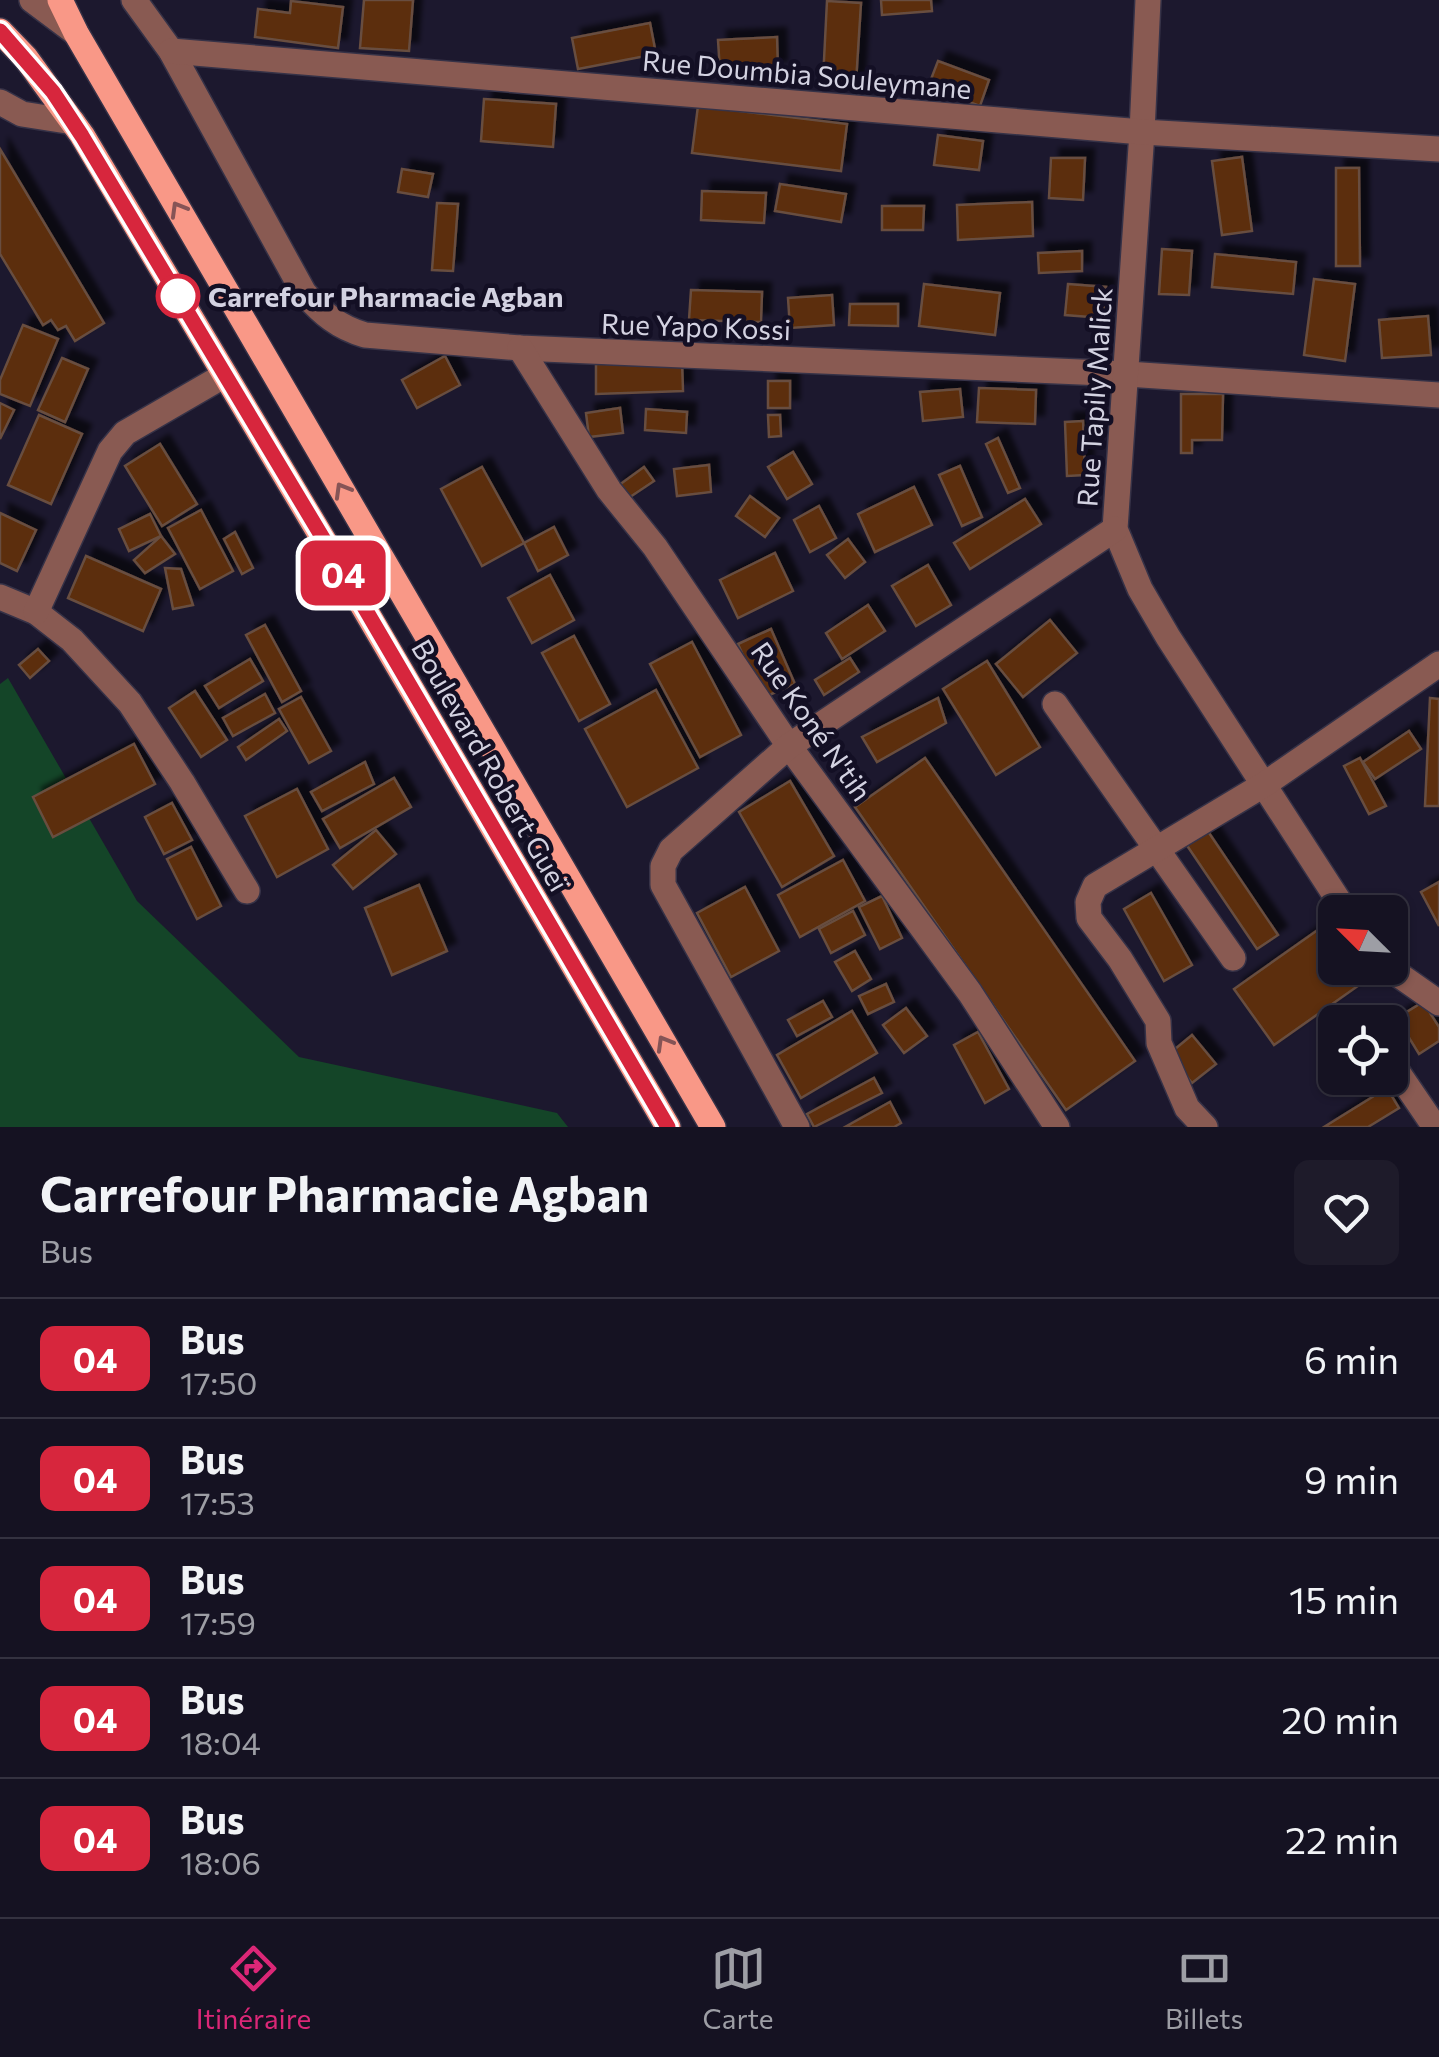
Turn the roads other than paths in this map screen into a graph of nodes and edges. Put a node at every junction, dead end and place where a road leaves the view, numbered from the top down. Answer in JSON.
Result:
{"nodes":[{"id":1,"x":32,"y":0,"type":"edge"},
{"id":2,"x":60,"y":0,"type":"edge"},
{"id":3,"x":134,"y":0,"type":"edge"},
{"id":4,"x":1148,"y":0,"type":"edge"},
{"id":5,"x":1,"y":32,"type":"edge"},
{"id":6,"x":76,"y":33,"type":"junction"},
{"id":7,"x":170,"y":51,"type":"junction"},
{"id":8,"x":0,"y":102,"type":"edge"},
{"id":9,"x":72,"y":122,"type":"junction"},
{"id":10,"x":1142,"y":132,"type":"junction"},
{"id":11,"x":1439,"y":149,"type":"edge"},
{"id":12,"x":520,"y":348,"type":"junction"},
{"id":13,"x":1127,"y":374,"type":"junction"},
{"id":14,"x":225,"y":375,"type":"junction"},
{"id":15,"x":1439,"y":395,"type":"edge"},
{"id":16,"x":1114,"y":529,"type":"junction"},
{"id":17,"x":0,"y":597,"type":"edge"},
{"id":18,"x":36,"y":612,"type":"junction"},
{"id":19,"x":1439,"y":664,"type":"edge"},
{"id":20,"x":1055,"y":704,"type":"dead end"},
{"id":21,"x":789,"y":746,"type":"junction"},
{"id":22,"x":1265,"y":784,"type":"junction"},
{"id":23,"x":1155,"y":850,"type":"junction"},
{"id":24,"x":247,"y":892,"type":"dead end"},
{"id":25,"x":1335,"y":895,"type":"edge"},
{"id":26,"x":1233,"y":958,"type":"dead end"},
{"id":27,"x":1408,"y":982,"type":"edge"},
{"id":28,"x":1439,"y":1004,"type":"edge"},
{"id":29,"x":1408,"y":1088,"type":"edge"},
{"id":30,"x":668,"y":1127,"type":"edge"},
{"id":31,"x":713,"y":1127,"type":"edge"},
{"id":32,"x":797,"y":1127,"type":"edge"},
{"id":33,"x":1057,"y":1127,"type":"edge"},
{"id":34,"x":1205,"y":1127,"type":"edge"},
{"id":35,"x":1435,"y":1127,"type":"edge"}],
"edges":[{"from":1,"to":6,"type":"street","name":"Boulevard Robert Gueï"},
{"from":2,"to":6,"type":"main road","name":"Boulevard Robert Gueï"},
{"from":3,"to":7,"type":"street","name":"Rue Yapo Kossi"},
{"from":4,"to":10,"type":"street","name":"Rue Tapily Malick"},
{"from":5,"to":9,"type":"main road","name":"Boulevard Robert Gueï"},
{"from":31,"to":6,"type":"main road","name":"Boulevard Robert Gueï","one_way":true},
{"from":7,"to":10,"type":"street","name":"Rue Doumbia Souleymane"},
{"from":7,"to":12,"type":"street","name":"Rue Yapo Kossi"},
{"from":8,"to":9,"type":"street"},
{"from":9,"to":14,"type":"main road","name":"Boulevard Robert Gueï"},
{"from":10,"to":11,"type":"street","name":"Rue Doumbia Souleymane"},
{"from":10,"to":13,"type":"street","name":"Rue Tapily Malick"},
{"from":12,"to":13,"type":"street","name":"Rue Yapo Kossi"},
{"from":12,"to":21,"type":"street","name":"Rue Koné N'tih"},
{"from":13,"to":15,"type":"street","name":"Rue Yapo Kossi"},
{"from":13,"to":16,"type":"street","name":"Rue Tapily Malick"},
{"from":14,"to":18,"type":"street"},
{"from":14,"to":30,"type":"main road","name":"Boulevard Robert Gueï"},
{"from":16,"to":21,"type":"street"},
{"from":16,"to":22,"type":"street","name":"Rue Tapily Malick"},
{"from":17,"to":18,"type":"street"},
{"from":18,"to":24,"type":"street"},
{"from":19,"to":22,"type":"street"},
{"from":20,"to":23,"type":"street"},
{"from":21,"to":32,"type":"street"},
{"from":21,"to":33,"type":"street","name":"Rue Koné N'tih"},
{"from":22,"to":23,"type":"street"},
{"from":22,"to":25,"type":"street","name":"Rue Tapily Malick"},
{"from":23,"to":26,"type":"street"},
{"from":23,"to":34,"type":"street"},
{"from":27,"to":28,"type":"street"},
{"from":29,"to":35,"type":"street"}]}
